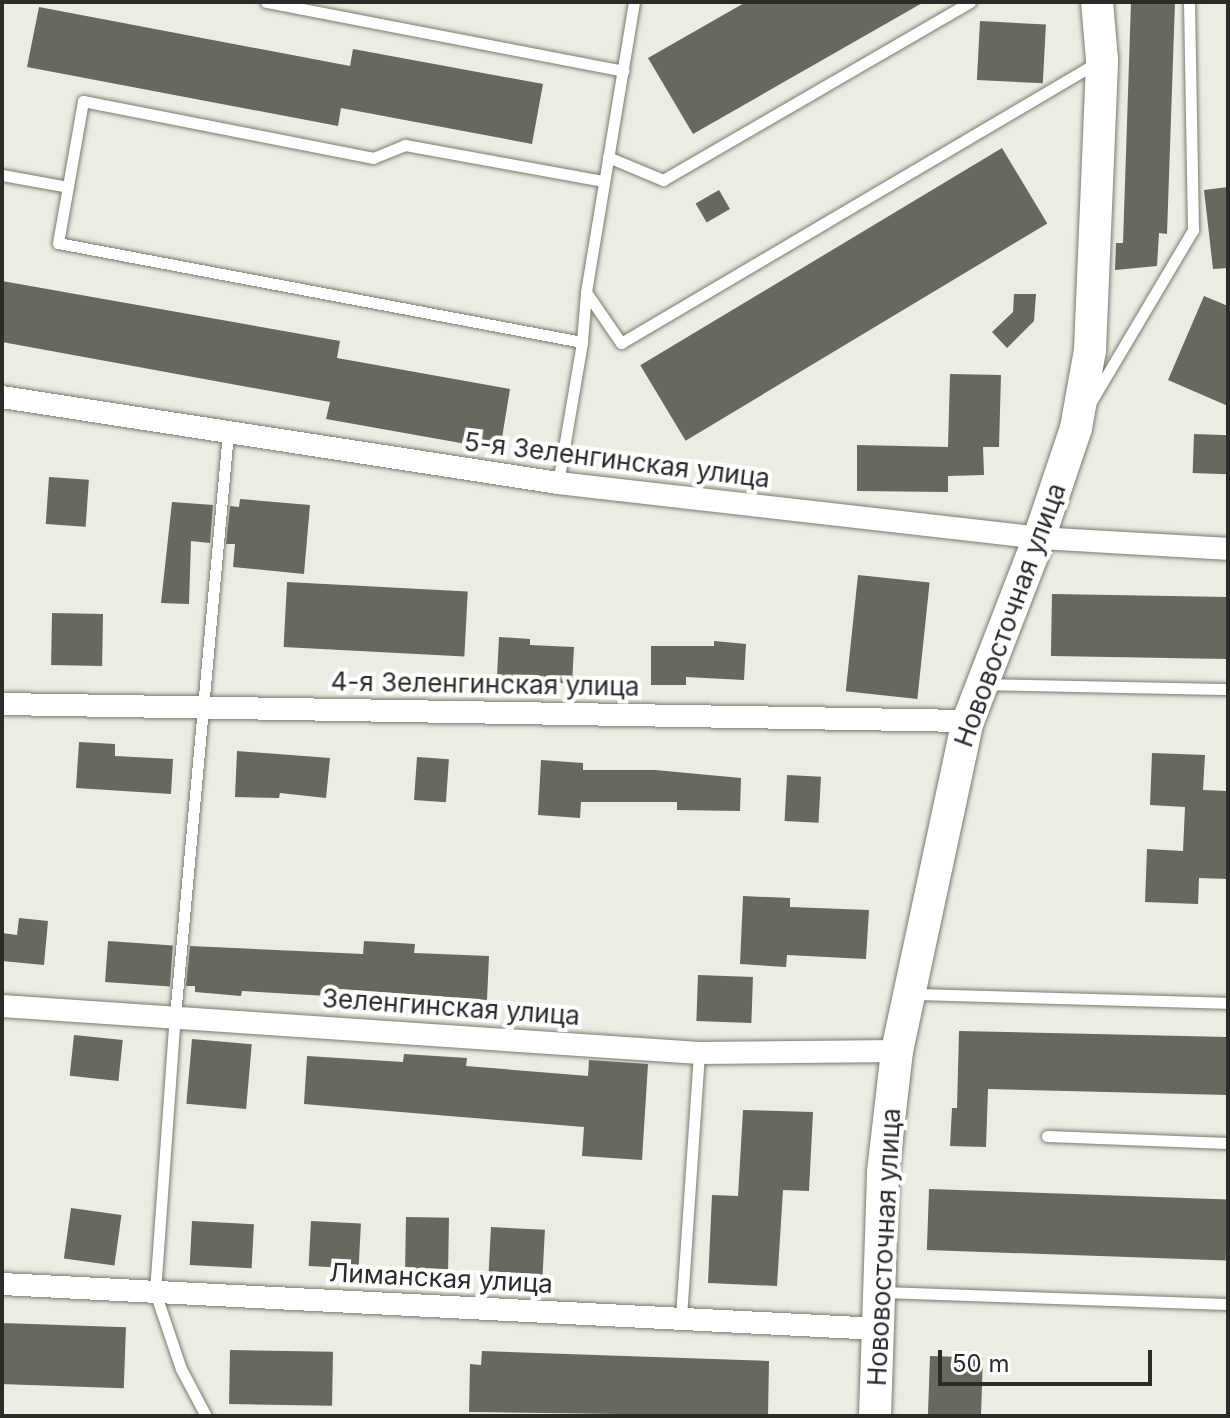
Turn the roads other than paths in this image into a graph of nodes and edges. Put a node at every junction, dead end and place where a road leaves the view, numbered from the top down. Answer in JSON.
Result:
{"nodes":[{"id":1,"x":266,"y":2,"type":"edge"},
{"id":2,"x":634,"y":2,"type":"edge"},
{"id":3,"x":970,"y":2,"type":"edge"},
{"id":4,"x":1097,"y":2,"type":"edge"},
{"id":5,"x":1189,"y":2,"type":"edge"},
{"id":6,"x":1102,"y":60,"type":"junction"},
{"id":7,"x":623,"y":71,"type":"junction"},
{"id":8,"x":608,"y":157,"type":"junction"},
{"id":9,"x":2,"y":175,"type":"edge"},
{"id":10,"x":604,"y":181,"type":"junction"},
{"id":11,"x":68,"y":187,"type":"junction"},
{"id":12,"x":586,"y":292,"type":"junction"},
{"id":13,"x":582,"y":342,"type":"junction"},
{"id":14,"x":2,"y":397,"type":"edge"},
{"id":15,"x":1076,"y":428,"type":"junction"},
{"id":16,"x":228,"y":433,"type":"junction"},
{"id":17,"x":558,"y":483,"type":"junction"},
{"id":18,"x":1039,"y":538,"type":"junction"},
{"id":19,"x":1228,"y":549,"type":"edge"},
{"id":20,"x":982,"y":683,"type":"junction"},
{"id":21,"x":1228,"y":689,"type":"edge"},
{"id":22,"x":2,"y":704,"type":"edge"},
{"id":23,"x":206,"y":707,"type":"junction"},
{"id":24,"x":968,"y":721,"type":"junction"},
{"id":25,"x":909,"y":994,"type":"junction"},
{"id":26,"x":1228,"y":1003,"type":"edge"},
{"id":27,"x":2,"y":1006,"type":"edge"},
{"id":28,"x":175,"y":1016,"type":"junction"},
{"id":29,"x":897,"y":1051,"type":"junction"},
{"id":30,"x":699,"y":1053,"type":"junction"},
{"id":31,"x":1047,"y":1136,"type":"dead end"},
{"id":32,"x":1228,"y":1143,"type":"edge"},
{"id":33,"x":2,"y":1284,"type":"edge"},
{"id":34,"x":155,"y":1292,"type":"junction"},
{"id":35,"x":879,"y":1292,"type":"junction"},
{"id":36,"x":1228,"y":1304,"type":"edge"},
{"id":37,"x":681,"y":1317,"type":"junction"},
{"id":38,"x":878,"y":1329,"type":"junction"},
{"id":39,"x":206,"y":1416,"type":"edge"},
{"id":40,"x":875,"y":1416,"type":"edge"}],
"edges":[{"from":1,"to":7,"type":"lane"},
{"from":2,"to":7,"type":"lane"},
{"from":3,"to":8,"type":"lane"},
{"from":4,"to":6,"type":"main road","name":"Нововосточная улица"},
{"from":5,"to":15,"type":"lane"},
{"from":6,"to":12,"type":"lane"},
{"from":6,"to":15,"type":"main road","name":"Нововосточная улица"},
{"from":7,"to":8,"type":"lane"},
{"from":8,"to":10,"type":"lane"},
{"from":9,"to":11,"type":"lane"},
{"from":10,"to":11,"type":"lane"},
{"from":10,"to":12,"type":"lane"},
{"from":11,"to":13,"type":"lane"},
{"from":12,"to":13,"type":"lane"},
{"from":13,"to":17,"type":"lane"},
{"from":14,"to":16,"type":"street","name":"5-я Зеленгинская улица"},
{"from":15,"to":18,"type":"main road","name":"Нововосточная улица"},
{"from":16,"to":17,"type":"street","name":"5-я Зеленгинская улица"},
{"from":16,"to":23,"type":"lane"},
{"from":17,"to":18,"type":"street","name":"5-я Зеленгинская улица"},
{"from":18,"to":19,"type":"street","name":"5-я Зеленгинская улица"},
{"from":18,"to":20,"type":"main road","name":"Нововосточная улица"},
{"from":20,"to":21,"type":"lane"},
{"from":20,"to":24,"type":"main road","name":"Нововосточная улица"},
{"from":22,"to":23,"type":"street","name":"4-я Зеленгинская улица"},
{"from":23,"to":24,"type":"street","name":"4-я Зеленгинская улица"},
{"from":23,"to":28,"type":"lane"},
{"from":24,"to":25,"type":"main road","name":"Нововосточная улица"},
{"from":25,"to":26,"type":"lane"},
{"from":25,"to":29,"type":"main road","name":"Нововосточная улица"},
{"from":27,"to":28,"type":"street","name":"Зеленгинская улица"},
{"from":28,"to":30,"type":"street","name":"Зеленгинская улица"},
{"from":28,"to":34,"type":"lane"},
{"from":29,"to":30,"type":"street","name":"Зеленгинская улица"},
{"from":29,"to":35,"type":"main road","name":"Нововосточная улица"},
{"from":30,"to":37,"type":"lane"},
{"from":31,"to":32,"type":"lane"},
{"from":33,"to":34,"type":"street","name":"Лиманская улица"},
{"from":34,"to":37,"type":"street","name":"Лиманская улица"},
{"from":34,"to":39,"type":"lane"},
{"from":35,"to":36,"type":"lane"},
{"from":35,"to":38,"type":"main road","name":"Нововосточная улица"},
{"from":37,"to":38,"type":"street","name":"Лиманская улица"},
{"from":38,"to":40,"type":"main road","name":"Нововосточная улица"}]}
